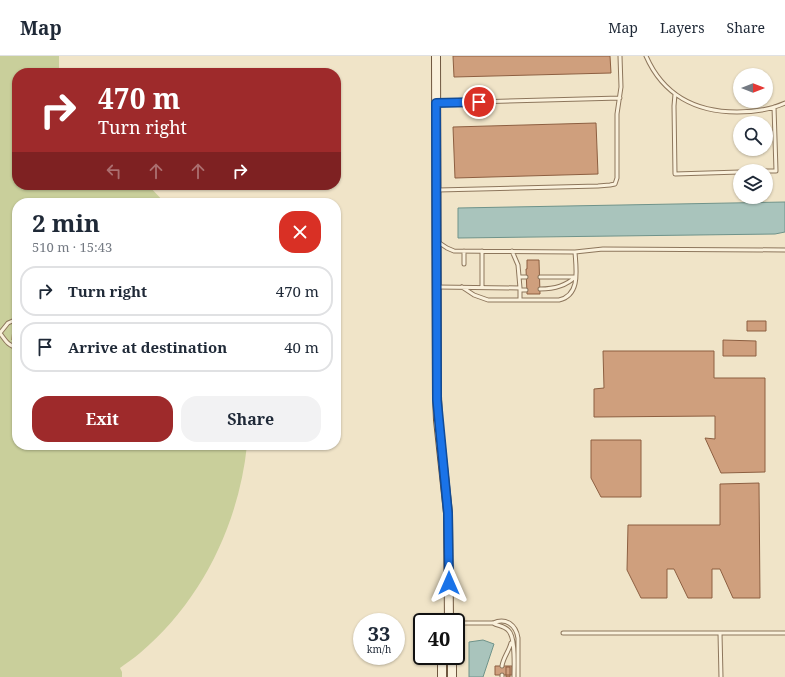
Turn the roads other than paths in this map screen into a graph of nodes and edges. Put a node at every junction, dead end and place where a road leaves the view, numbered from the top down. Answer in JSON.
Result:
{"nodes":[{"id":1,"x":436,"y":56,"type":"edge"},
{"id":2,"x":620,"y":56,"type":"edge"},
{"id":3,"x":646,"y":56,"type":"edge"},
{"id":4,"x":675,"y":94,"type":"junction"},
{"id":5,"x":620,"y":98,"type":"junction"},
{"id":6,"x":436,"y":103,"type":"junction"},
{"id":7,"x":785,"y":103,"type":"edge"},
{"id":8,"x":774,"y":107,"type":"junction"},
{"id":9,"x":773,"y":171,"type":"edge"},
{"id":10,"x":733,"y":172,"type":"edge"},
{"id":11,"x":436,"y":190,"type":"junction"},
{"id":12,"x":436,"y":241,"type":"junction"},
{"id":13,"x":785,"y":250,"type":"edge"},
{"id":14,"x":464,"y":251,"type":"junction"},
{"id":15,"x":482,"y":251,"type":"junction"},
{"id":16,"x":512,"y":251,"type":"junction"},
{"id":17,"x":575,"y":252,"type":"junction"},
{"id":18,"x":464,"y":264,"type":"dead end"},
{"id":19,"x":520,"y":277,"type":"junction"},
{"id":20,"x":526,"y":277,"type":"dead end"},
{"id":21,"x":540,"y":277,"type":"dead end"},
{"id":22,"x":575,"y":277,"type":"junction"},
{"id":23,"x":436,"y":286,"type":"junction"},
{"id":24,"x":462,"y":287,"type":"junction"},
{"id":25,"x":482,"y":287,"type":"junction"},
{"id":26,"x":520,"y":289,"type":"junction"},
{"id":27,"x":526,"y":290,"type":"dead end"},
{"id":28,"x":540,"y":290,"type":"dead end"},
{"id":29,"x":520,"y":300,"type":"junction"},
{"id":30,"x":12,"y":321,"type":"edge"},
{"id":31,"x":0,"y":333,"type":"edge"},
{"id":32,"x":12,"y":346,"type":"edge"},
{"id":33,"x":449,"y":613,"type":"edge"},
{"id":34,"x":465,"y":623,"type":"edge"},
{"id":35,"x":493,"y":623,"type":"junction"},
{"id":36,"x":563,"y":633,"type":"dead end"},
{"id":37,"x":720,"y":633,"type":"junction"},
{"id":38,"x":785,"y":633,"type":"edge"},
{"id":39,"x":512,"y":639,"type":"junction"},
{"id":40,"x":442,"y":665,"type":"edge"},
{"id":41,"x":452,"y":665,"type":"edge"},
{"id":42,"x":502,"y":666,"type":"dead end"},
{"id":43,"x":442,"y":677,"type":"edge"},
{"id":44,"x":452,"y":677,"type":"edge"},
{"id":45,"x":514,"y":677,"type":"edge"},
{"id":46,"x":518,"y":677,"type":"edge"},
{"id":47,"x":721,"y":677,"type":"edge"}],
"edges":[{"from":1,"to":6,"type":"street"},
{"from":2,"to":5,"type":"lane"},
{"from":3,"to":4,"type":"lane"},
{"from":4,"to":8,"type":"lane"},
{"from":4,"to":10,"type":"lane"},
{"from":5,"to":6,"type":"lane"},
{"from":5,"to":11,"type":"lane"},
{"from":6,"to":11,"type":"street"},
{"from":7,"to":8,"type":"lane"},
{"from":8,"to":9,"type":"lane"},
{"from":11,"to":12,"type":"street"},
{"from":12,"to":14,"type":"lane"},
{"from":12,"to":23,"type":"street"},
{"from":13,"to":17,"type":"lane"},
{"from":14,"to":15,"type":"lane"},
{"from":14,"to":18,"type":"lane"},
{"from":15,"to":16,"type":"lane"},
{"from":15,"to":25,"type":"lane"},
{"from":16,"to":17,"type":"lane"},
{"from":16,"to":19,"type":"lane"},
{"from":17,"to":22,"type":"lane"},
{"from":19,"to":20,"type":"lane"},
{"from":19,"to":26,"type":"lane"},
{"from":21,"to":22,"type":"lane"},
{"from":22,"to":28,"type":"lane"},
{"from":22,"to":29,"type":"lane"},
{"from":23,"to":24,"type":"lane"},
{"from":23,"to":33,"type":"street"},
{"from":24,"to":25,"type":"lane"},
{"from":24,"to":29,"type":"lane"},
{"from":25,"to":26,"type":"lane"},
{"from":26,"to":27,"type":"lane"},
{"from":26,"to":29,"type":"lane"},
{"from":30,"to":31,"type":"lane"},
{"from":31,"to":32,"type":"lane"},
{"from":34,"to":35,"type":"lane"},
{"from":35,"to":39,"type":"lane"},
{"from":35,"to":46,"type":"lane"},
{"from":36,"to":37,"type":"lane"},
{"from":37,"to":38,"type":"lane"},
{"from":37,"to":47,"type":"lane"},
{"from":39,"to":42,"type":"lane"},
{"from":39,"to":45,"type":"lane"},
{"from":40,"to":43,"type":"street"},
{"from":41,"to":44,"type":"street"}]}
